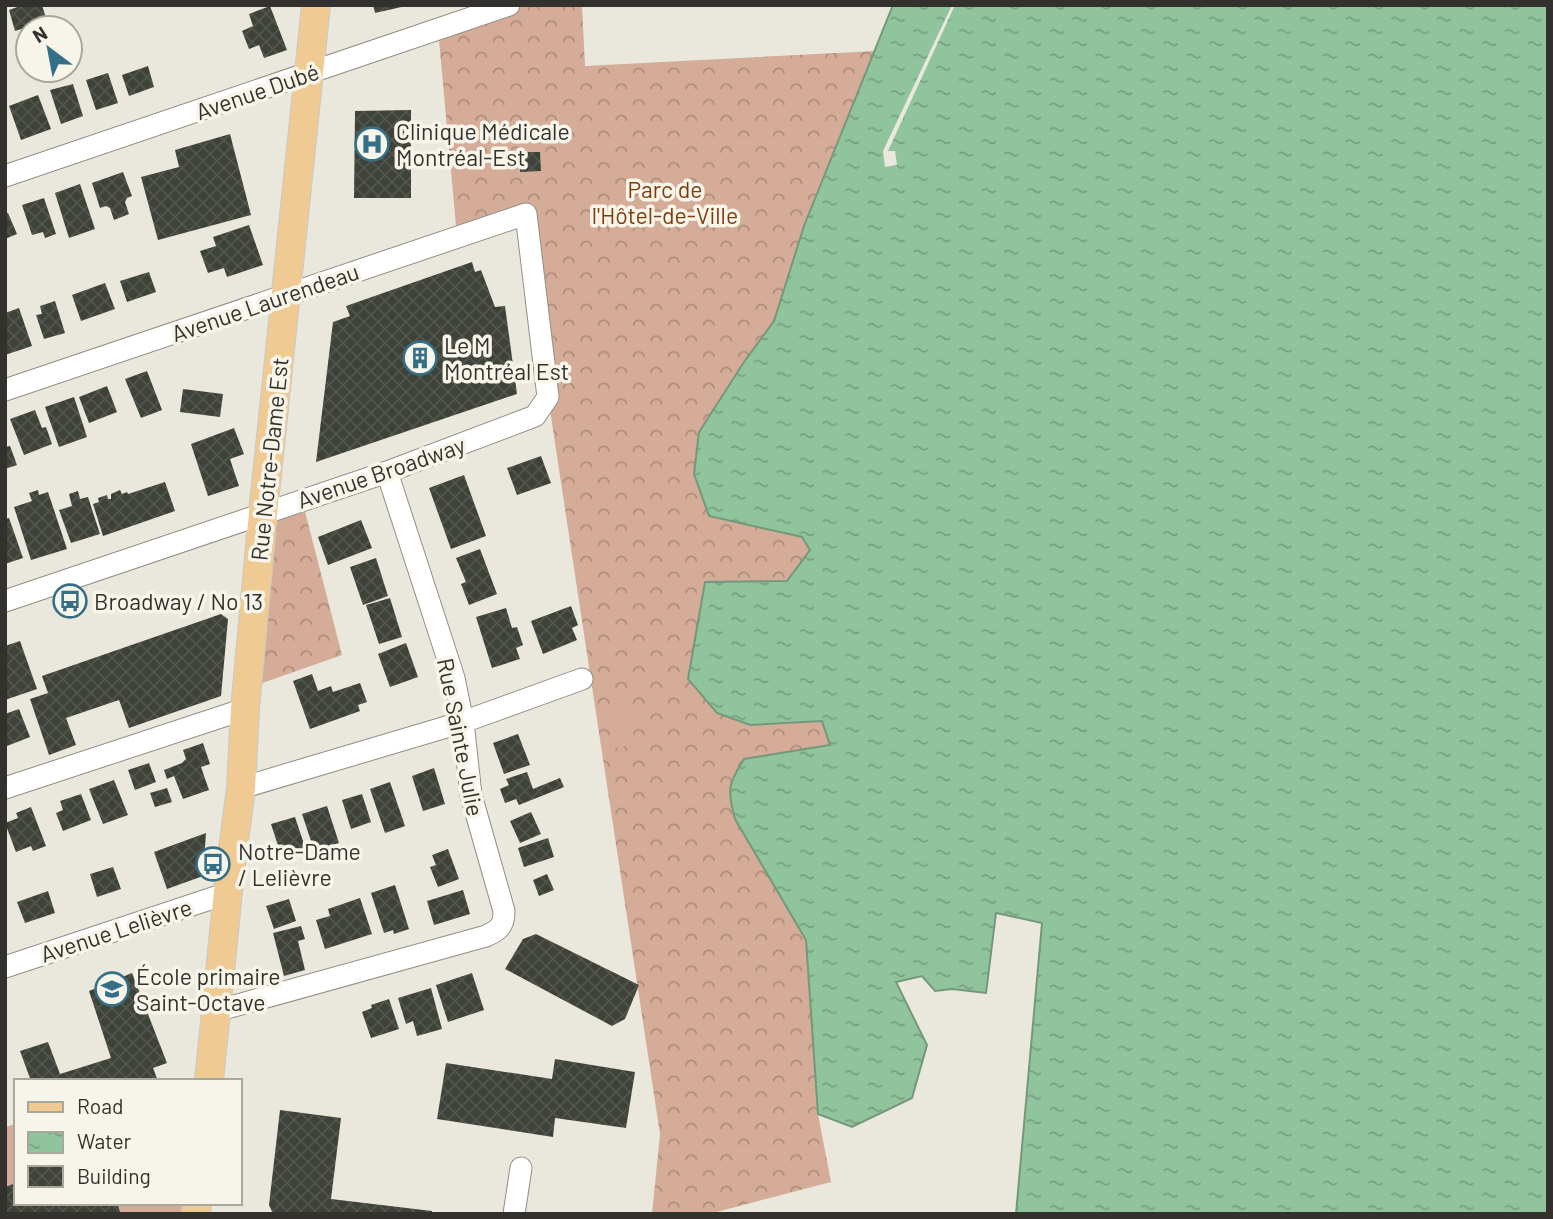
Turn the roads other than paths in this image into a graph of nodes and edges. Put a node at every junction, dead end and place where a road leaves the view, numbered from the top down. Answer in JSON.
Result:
{"nodes":[{"id":1,"x":316,"y":5,"type":"edge"},
{"id":2,"x":509,"y":5,"type":"edge"},
{"id":3,"x":309,"y":73,"type":"junction"},
{"id":4,"x":5,"y":176,"type":"edge"},
{"id":5,"x":287,"y":295,"type":"junction"},
{"id":6,"x":5,"y":390,"type":"edge"},
{"id":7,"x":548,"y":397,"type":"joint"},
{"id":8,"x":387,"y":472,"type":"junction"},
{"id":9,"x":263,"y":513,"type":"junction"},
{"id":10,"x":5,"y":601,"type":"edge"},
{"id":11,"x":582,"y":679,"type":"dead end"},
{"id":12,"x":245,"y":709,"type":"junction"},
{"id":13,"x":463,"y":722,"type":"junction"},
{"id":14,"x":5,"y":788,"type":"edge"},
{"id":15,"x":241,"y":788,"type":"junction"},
{"id":16,"x":228,"y":893,"type":"junction"},
{"id":17,"x":5,"y":967,"type":"edge"},
{"id":18,"x":216,"y":1011,"type":"junction"},
{"id":19,"x":209,"y":1079,"type":"edge"},
{"id":20,"x":521,"y":1168,"type":"dead end"},
{"id":21,"x":514,"y":1214,"type":"edge"}],
"edges":[{"from":1,"to":3,"type":"main road","name":"Rue Notre-Dame Est"},
{"from":2,"to":3,"type":"street","name":"Avenue Dubé"},
{"from":3,"to":4,"type":"street","name":"Avenue Dubé"},
{"from":3,"to":5,"type":"main road","name":"Rue Notre-Dame Est"},
{"from":5,"to":6,"type":"street","name":"Avenue Laurendeau"},
{"from":5,"to":7,"type":"street","name":"Avenue Laurendeau"},
{"from":5,"to":9,"type":"main road","name":"Rue Notre-Dame Est"},
{"from":7,"to":8,"type":"street","name":"Avenue Broadway"},
{"from":8,"to":9,"type":"street","name":"Avenue Broadway"},
{"from":8,"to":13,"type":"street","name":"Rue Sainte Julie"},
{"from":9,"to":10,"type":"street","name":"Avenue Broadway"},
{"from":9,"to":12,"type":"main road","name":"Rue Notre-Dame Est"},
{"from":11,"to":13,"type":"street"},
{"from":12,"to":14,"type":"street"},
{"from":12,"to":15,"type":"main road","name":"Rue Notre-Dame Est"},
{"from":13,"to":15,"type":"street"},
{"from":13,"to":18,"type":"street","name":"Rue Sainte Julie"},
{"from":15,"to":16,"type":"main road","name":"Rue Notre-Dame Est"},
{"from":16,"to":17,"type":"street","name":"Avenue Lelièvre"},
{"from":16,"to":18,"type":"main road","name":"Rue Notre-Dame Est"},
{"from":18,"to":19,"type":"main road","name":"Rue Notre-Dame Est"},
{"from":20,"to":21,"type":"street"}]}
